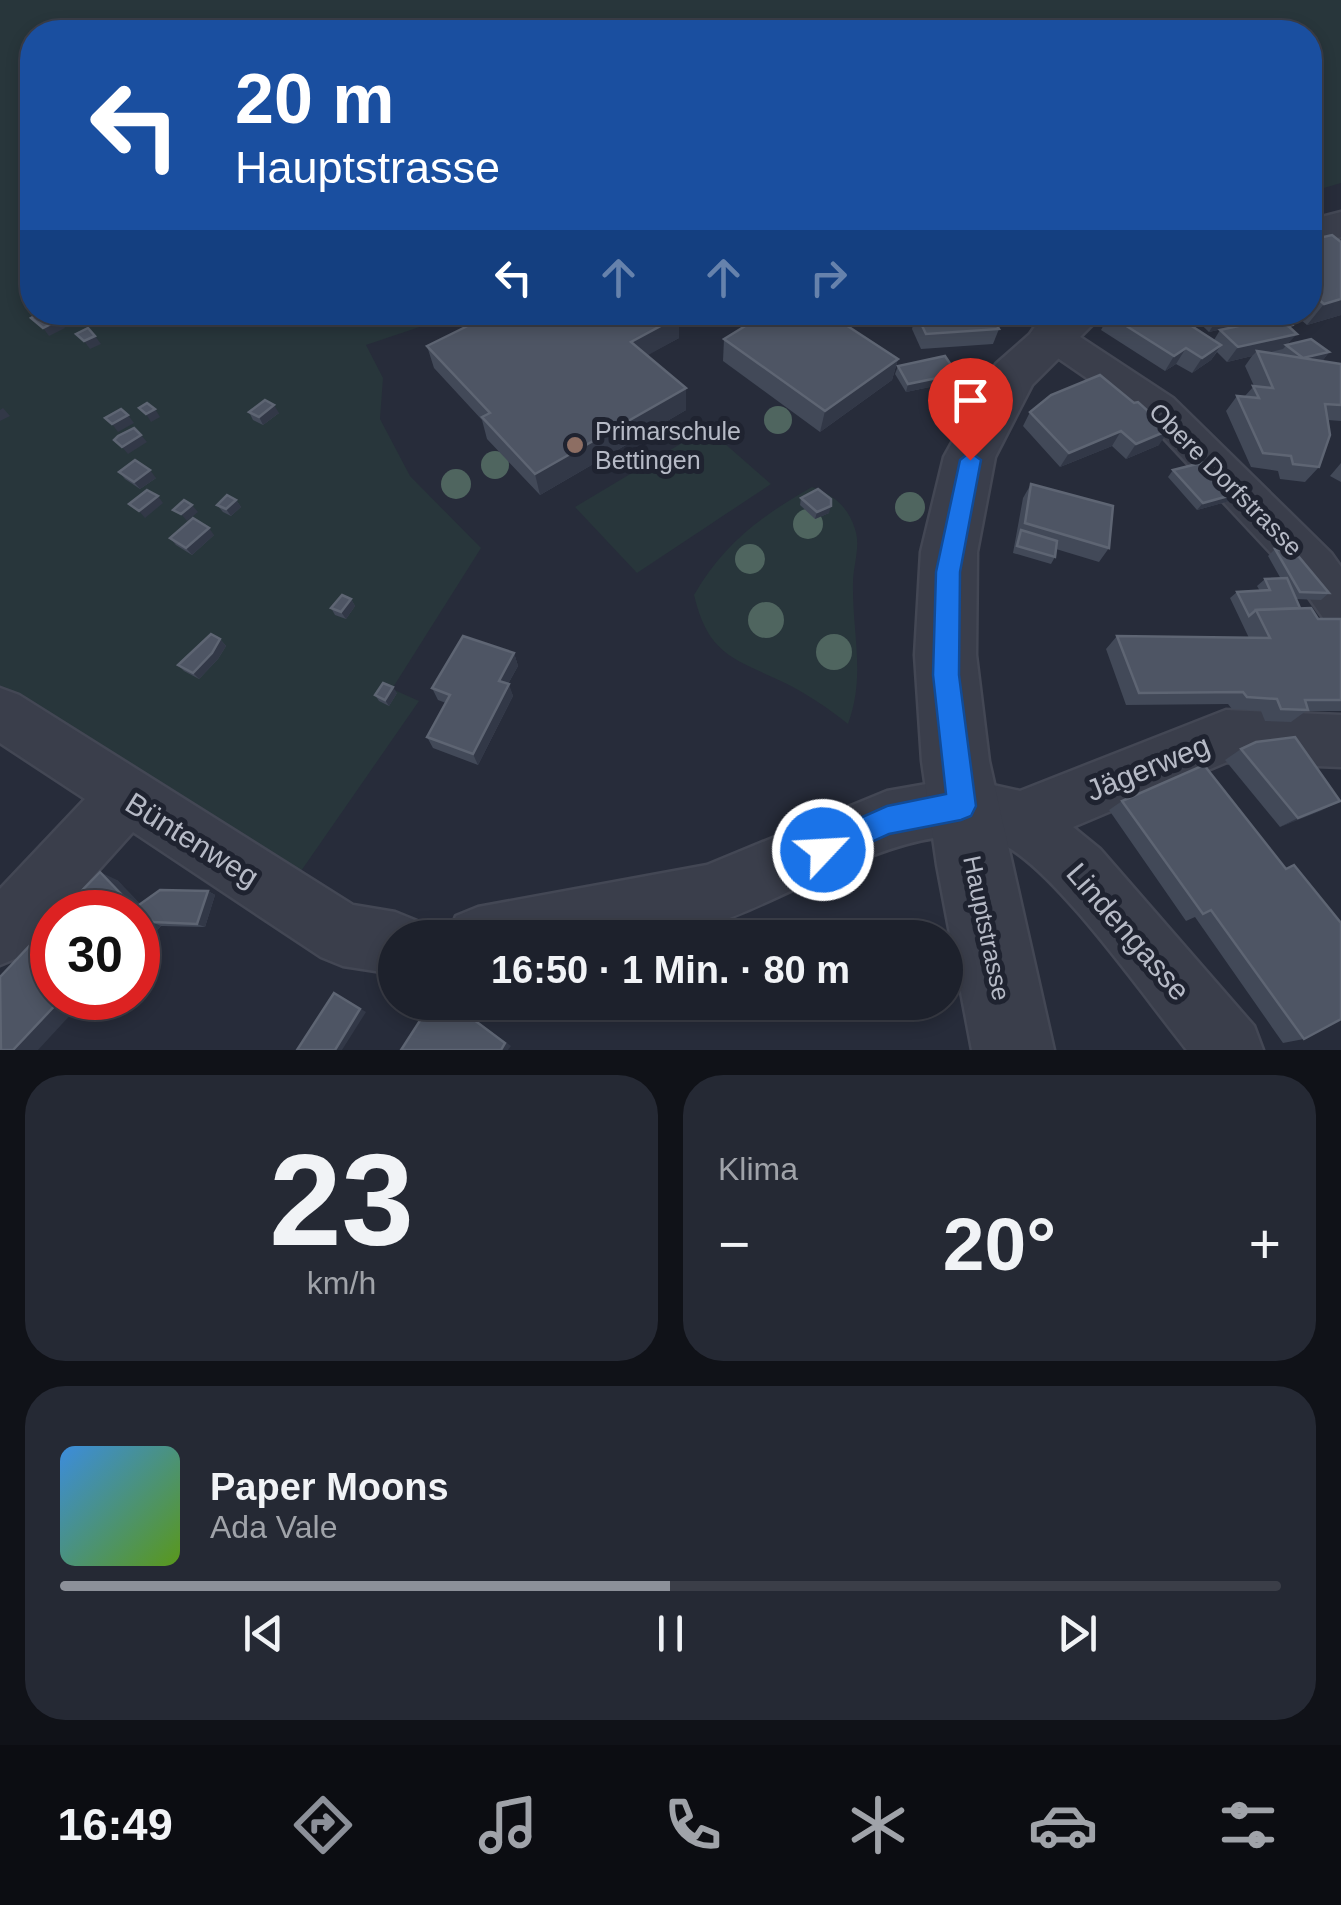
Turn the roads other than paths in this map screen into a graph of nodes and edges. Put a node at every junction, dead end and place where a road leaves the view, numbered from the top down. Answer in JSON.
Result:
{"nodes":[{"id":1,"x":1064,"y":325,"type":"edge"},
{"id":2,"x":1068,"y":325,"type":"edge"},
{"id":3,"x":1341,"y":604,"type":"edge"},
{"id":4,"x":0,"y":713,"type":"edge"},
{"id":5,"x":1341,"y":741,"type":"edge"},
{"id":6,"x":125,"y":798,"type":"junction"},
{"id":7,"x":961,"y":806,"type":"junction"},
{"id":8,"x":1020,"y":820,"type":"junction"},
{"id":9,"x":576,"y":920,"type":"edge"},
{"id":10,"x":0,"y":934,"type":"edge"},
{"id":11,"x":378,"y":940,"type":"edge"},
{"id":12,"x":1013,"y":1050,"type":"edge"},
{"id":13,"x":1230,"y":1050,"type":"edge"}],
"edges":[{"from":1,"to":7,"type":"street","name":"Hauptstrasse"},
{"from":2,"to":3,"type":"street","name":"Obere Dorfstrasse"},
{"from":4,"to":6,"type":"street","name":"Büntenweg"},
{"from":5,"to":8,"type":"street","name":"Jägerweg"},
{"from":6,"to":10,"type":"street"},
{"from":6,"to":11,"type":"street","name":"Büntenweg"},
{"from":7,"to":8,"type":"street"},
{"from":7,"to":9,"type":"street"},
{"from":7,"to":12,"type":"street","name":"Hauptstrasse"},
{"from":8,"to":13,"type":"street","name":"Lindengasse"}]}
